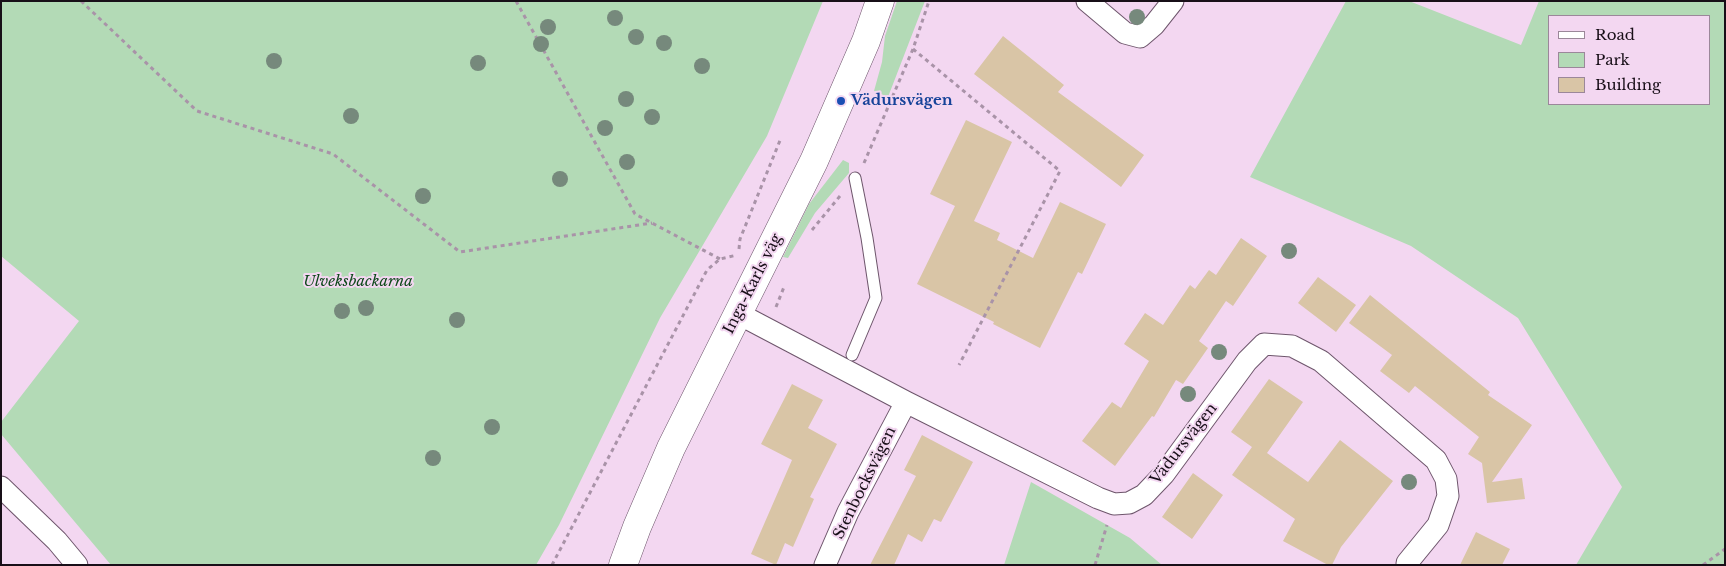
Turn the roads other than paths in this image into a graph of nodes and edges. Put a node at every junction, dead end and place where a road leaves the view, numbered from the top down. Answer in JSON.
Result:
{"nodes":[{"id":1,"x":880,"y":1,"type":"edge"},
{"id":2,"x":1087,"y":1,"type":"edge"},
{"id":3,"x":1173,"y":1,"type":"edge"},
{"id":4,"x":856,"y":178,"type":"dead end"},
{"id":5,"x":737,"y":313,"type":"junction"},
{"id":6,"x":852,"y":355,"type":"dead end"},
{"id":7,"x":906,"y":402,"type":"junction"},
{"id":8,"x":1,"y":487,"type":"edge"},
{"id":9,"x":1407,"y":563,"type":"dead end"},
{"id":10,"x":77,"y":565,"type":"edge"},
{"id":11,"x":623,"y":565,"type":"edge"},
{"id":12,"x":825,"y":565,"type":"edge"}],
"edges":[{"from":1,"to":5,"type":"street","name":"Inga-Karls väg"},
{"from":2,"to":3,"type":"street"},
{"from":4,"to":6,"type":"lane"},
{"from":5,"to":7,"type":"street"},
{"from":5,"to":11,"type":"street","name":"Inga-Karls väg"},
{"from":7,"to":9,"type":"street","name":"Vädursvägen"},
{"from":7,"to":12,"type":"street","name":"Stenbocksvägen"},
{"from":8,"to":10,"type":"street"}]}
